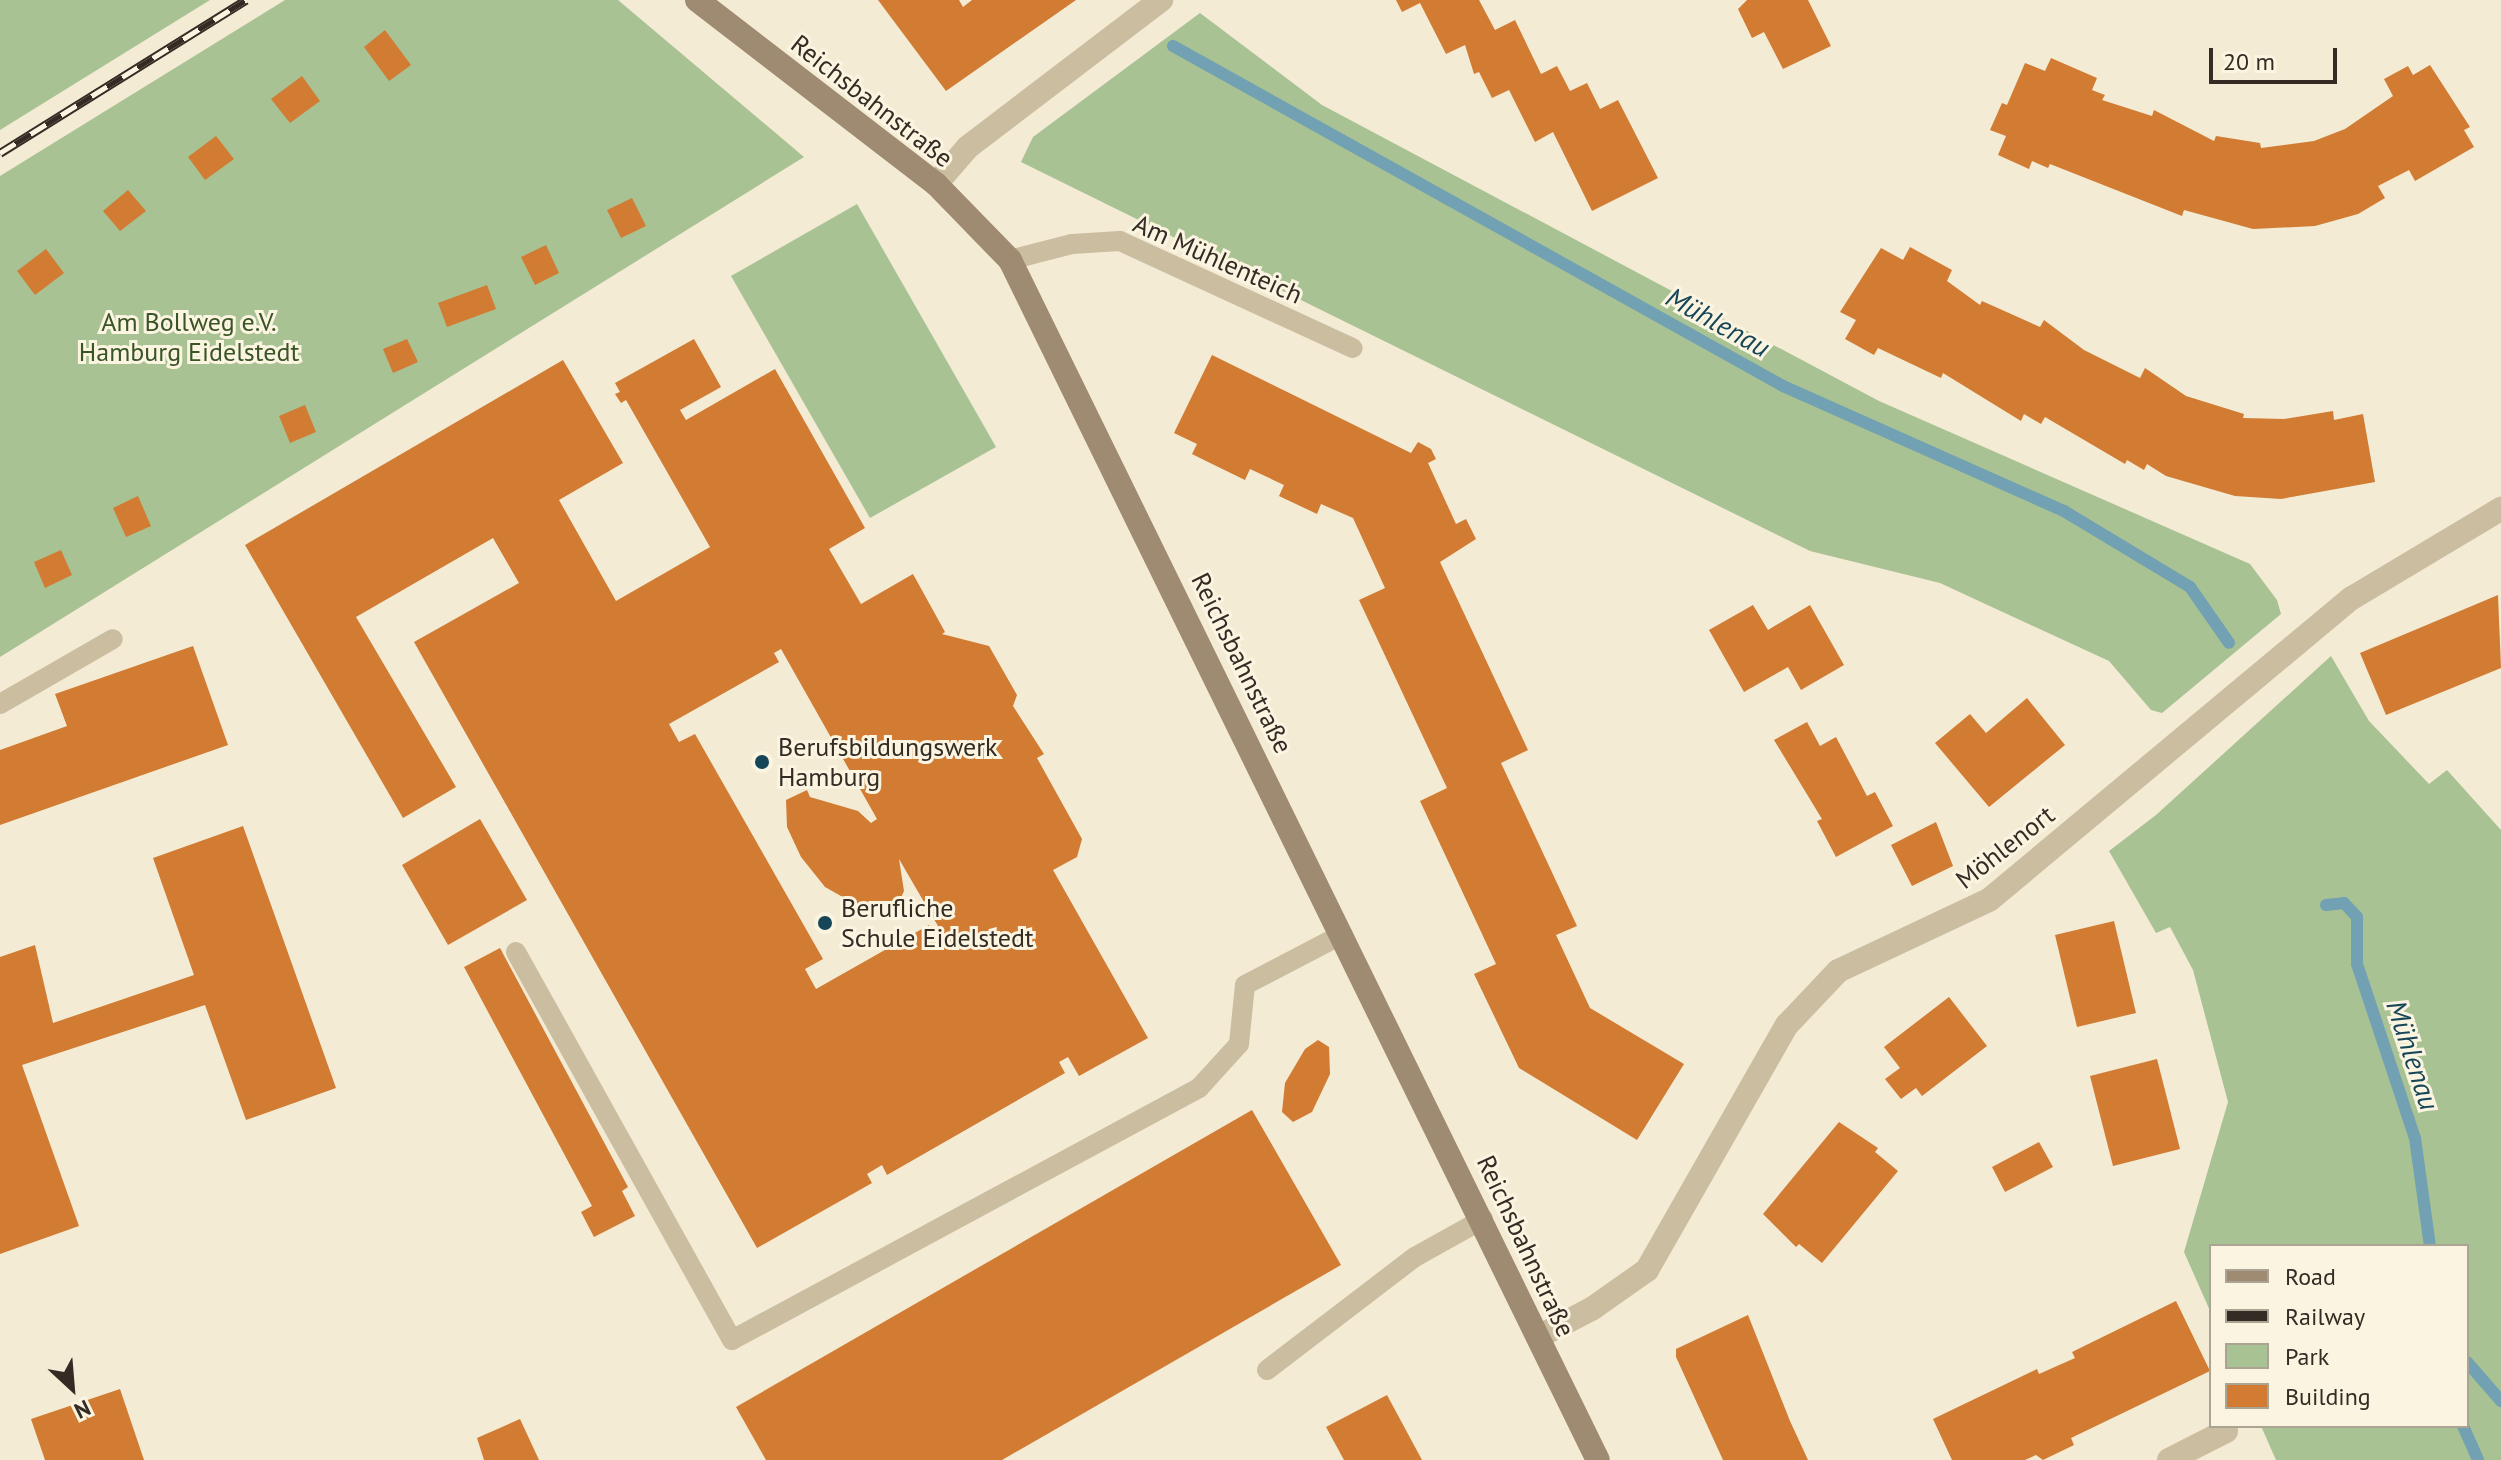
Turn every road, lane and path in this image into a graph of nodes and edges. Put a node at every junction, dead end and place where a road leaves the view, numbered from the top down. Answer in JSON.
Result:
{"nodes":[{"id":1,"x":697,"y":0,"type":"edge"},
{"id":2,"x":1161,"y":0,"type":"edge"},
{"id":3,"x":936,"y":184,"type":"junction"},
{"id":4,"x":1010,"y":260,"type":"junction"},
{"id":5,"x":1353,"y":348,"type":"dead end"},
{"id":6,"x":2501,"y":509,"type":"edge"},
{"id":7,"x":113,"y":639,"type":"dead end"},
{"id":8,"x":0,"y":704,"type":"edge"},
{"id":9,"x":1343,"y":934,"type":"junction"},
{"id":10,"x":516,"y":952,"type":"dead end"},
{"id":11,"x":1483,"y":1219,"type":"junction"},
{"id":12,"x":1538,"y":1337,"type":"junction"},
{"id":13,"x":1267,"y":1370,"type":"dead end"},
{"id":14,"x":2226,"y":1431,"type":"dead end"},
{"id":15,"x":1598,"y":1460,"type":"edge"},
{"id":16,"x":2169,"y":1460,"type":"edge"}],
"edges":[{"from":1,"to":3,"type":"street","name":"Reichsbahnstraße"},
{"from":2,"to":3,"type":"street"},
{"from":3,"to":4,"type":"street","name":"Reichsbahnstraße"},
{"from":4,"to":5,"type":"lane","name":"Am Mühlenteich"},
{"from":4,"to":9,"type":"street","name":"Reichsbahnstraße"},
{"from":6,"to":12,"type":"street","name":"Möhlenort"},
{"from":7,"to":8,"type":"lane"},
{"from":9,"to":10,"type":"lane"},
{"from":9,"to":11,"type":"street","name":"Reichsbahnstraße"},
{"from":11,"to":12,"type":"street","name":"Reichsbahnstraße"},
{"from":11,"to":13,"type":"lane"},
{"from":12,"to":15,"type":"street","name":"Reichsbahnstraße"},
{"from":14,"to":16,"type":"street"}]}
